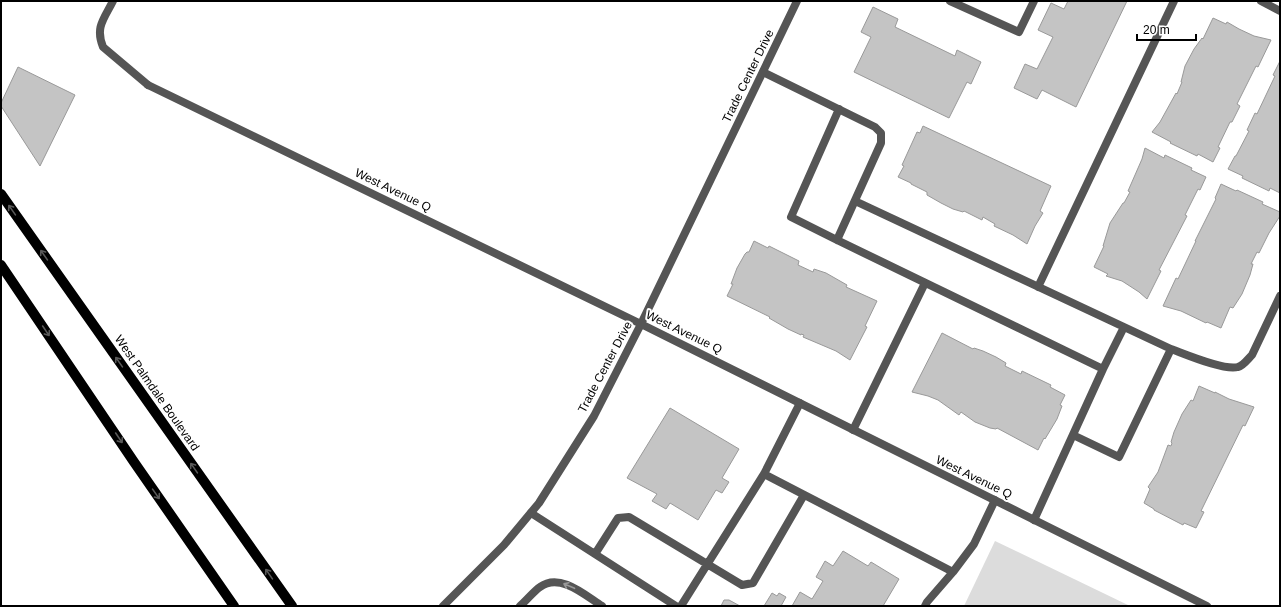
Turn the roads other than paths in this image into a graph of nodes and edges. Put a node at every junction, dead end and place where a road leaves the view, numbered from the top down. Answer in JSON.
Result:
{"nodes":[{"id":1,"x":113,"y":1,"type":"edge"},
{"id":2,"x":797,"y":1,"type":"edge"},
{"id":3,"x":950,"y":1,"type":"edge"},
{"id":4,"x":1034,"y":1,"type":"edge"},
{"id":5,"x":1174,"y":1,"type":"edge"},
{"id":6,"x":1261,"y":1,"type":"edge"},
{"id":7,"x":1280,"y":11,"type":"edge"},
{"id":8,"x":763,"y":72,"type":"junction"},
{"id":9,"x":839,"y":109,"type":"junction"},
{"id":10,"x":1,"y":194,"type":"edge"},
{"id":11,"x":855,"y":201,"type":"junction"},
{"id":12,"x":837,"y":240,"type":"junction"},
{"id":13,"x":1,"y":265,"type":"edge"},
{"id":14,"x":926,"y":283,"type":"junction"},
{"id":15,"x":1038,"y":287,"type":"junction"},
{"id":16,"x":1280,"y":296,"type":"edge"},
{"id":17,"x":641,"y":324,"type":"junction"},
{"id":18,"x":1124,"y":327,"type":"junction"},
{"id":19,"x":1171,"y":349,"type":"junction"},
{"id":20,"x":1103,"y":369,"type":"junction"},
{"id":21,"x":800,"y":403,"type":"junction"},
{"id":22,"x":853,"y":430,"type":"junction"},
{"id":23,"x":1073,"y":435,"type":"junction"},
{"id":24,"x":764,"y":474,"type":"junction"},
{"id":25,"x":804,"y":495,"type":"junction"},
{"id":26,"x":995,"y":500,"type":"junction"},
{"id":27,"x":531,"y":513,"type":"junction"},
{"id":28,"x":1034,"y":520,"type":"junction"},
{"id":29,"x":595,"y":554,"type":"junction"},
{"id":30,"x":708,"y":564,"type":"junction"},
{"id":31,"x":953,"y":572,"type":"junction"},
{"id":32,"x":234,"y":606,"type":"edge"},
{"id":33,"x":292,"y":606,"type":"edge"},
{"id":34,"x":443,"y":606,"type":"edge"},
{"id":35,"x":520,"y":606,"type":"edge"},
{"id":36,"x":602,"y":606,"type":"edge"},
{"id":37,"x":676,"y":606,"type":"edge"},
{"id":38,"x":681,"y":606,"type":"edge"},
{"id":39,"x":925,"y":606,"type":"edge"},
{"id":40,"x":1207,"y":606,"type":"edge"}],
"edges":[{"from":1,"to":17,"type":"street","name":"West Avenue Q"},
{"from":2,"to":8,"type":"street","name":"Trade Center Drive"},
{"from":3,"to":4,"type":"street"},
{"from":5,"to":15,"type":"street"},
{"from":6,"to":7,"type":"street"},
{"from":8,"to":9,"type":"street"},
{"from":8,"to":17,"type":"street","name":"Trade Center Drive"},
{"from":9,"to":11,"type":"street"},
{"from":9,"to":12,"type":"street"},
{"from":33,"to":10,"type":"main road","name":"West Palmdale Boulevard","one_way":true},
{"from":11,"to":12,"type":"street"},
{"from":11,"to":15,"type":"street"},
{"from":12,"to":14,"type":"street"},
{"from":13,"to":32,"type":"main road","one_way":true},
{"from":14,"to":20,"type":"street"},
{"from":14,"to":22,"type":"street"},
{"from":15,"to":18,"type":"street"},
{"from":16,"to":19,"type":"street"},
{"from":17,"to":21,"type":"street","name":"West Avenue Q"},
{"from":17,"to":27,"type":"street","name":"Trade Center Drive"},
{"from":18,"to":19,"type":"street"},
{"from":18,"to":20,"type":"street"},
{"from":19,"to":23,"type":"street"},
{"from":20,"to":23,"type":"street"},
{"from":21,"to":22,"type":"street","name":"West Avenue Q"},
{"from":21,"to":24,"type":"street"},
{"from":22,"to":26,"type":"street","name":"West Avenue Q"},
{"from":23,"to":28,"type":"street"},
{"from":24,"to":25,"type":"street"},
{"from":24,"to":30,"type":"street"},
{"from":25,"to":30,"type":"street"},
{"from":25,"to":31,"type":"street"},
{"from":26,"to":28,"type":"street","name":"West Avenue Q"},
{"from":26,"to":31,"type":"street"},
{"from":27,"to":29,"type":"street"},
{"from":27,"to":34,"type":"street","name":"Trade Center Drive"},
{"from":28,"to":40,"type":"street","name":"West Avenue Q"},
{"from":29,"to":30,"type":"street"},
{"from":29,"to":37,"type":"street"},
{"from":30,"to":38,"type":"street"},
{"from":31,"to":39,"type":"street"},
{"from":36,"to":35,"type":"street","one_way":true}]}
